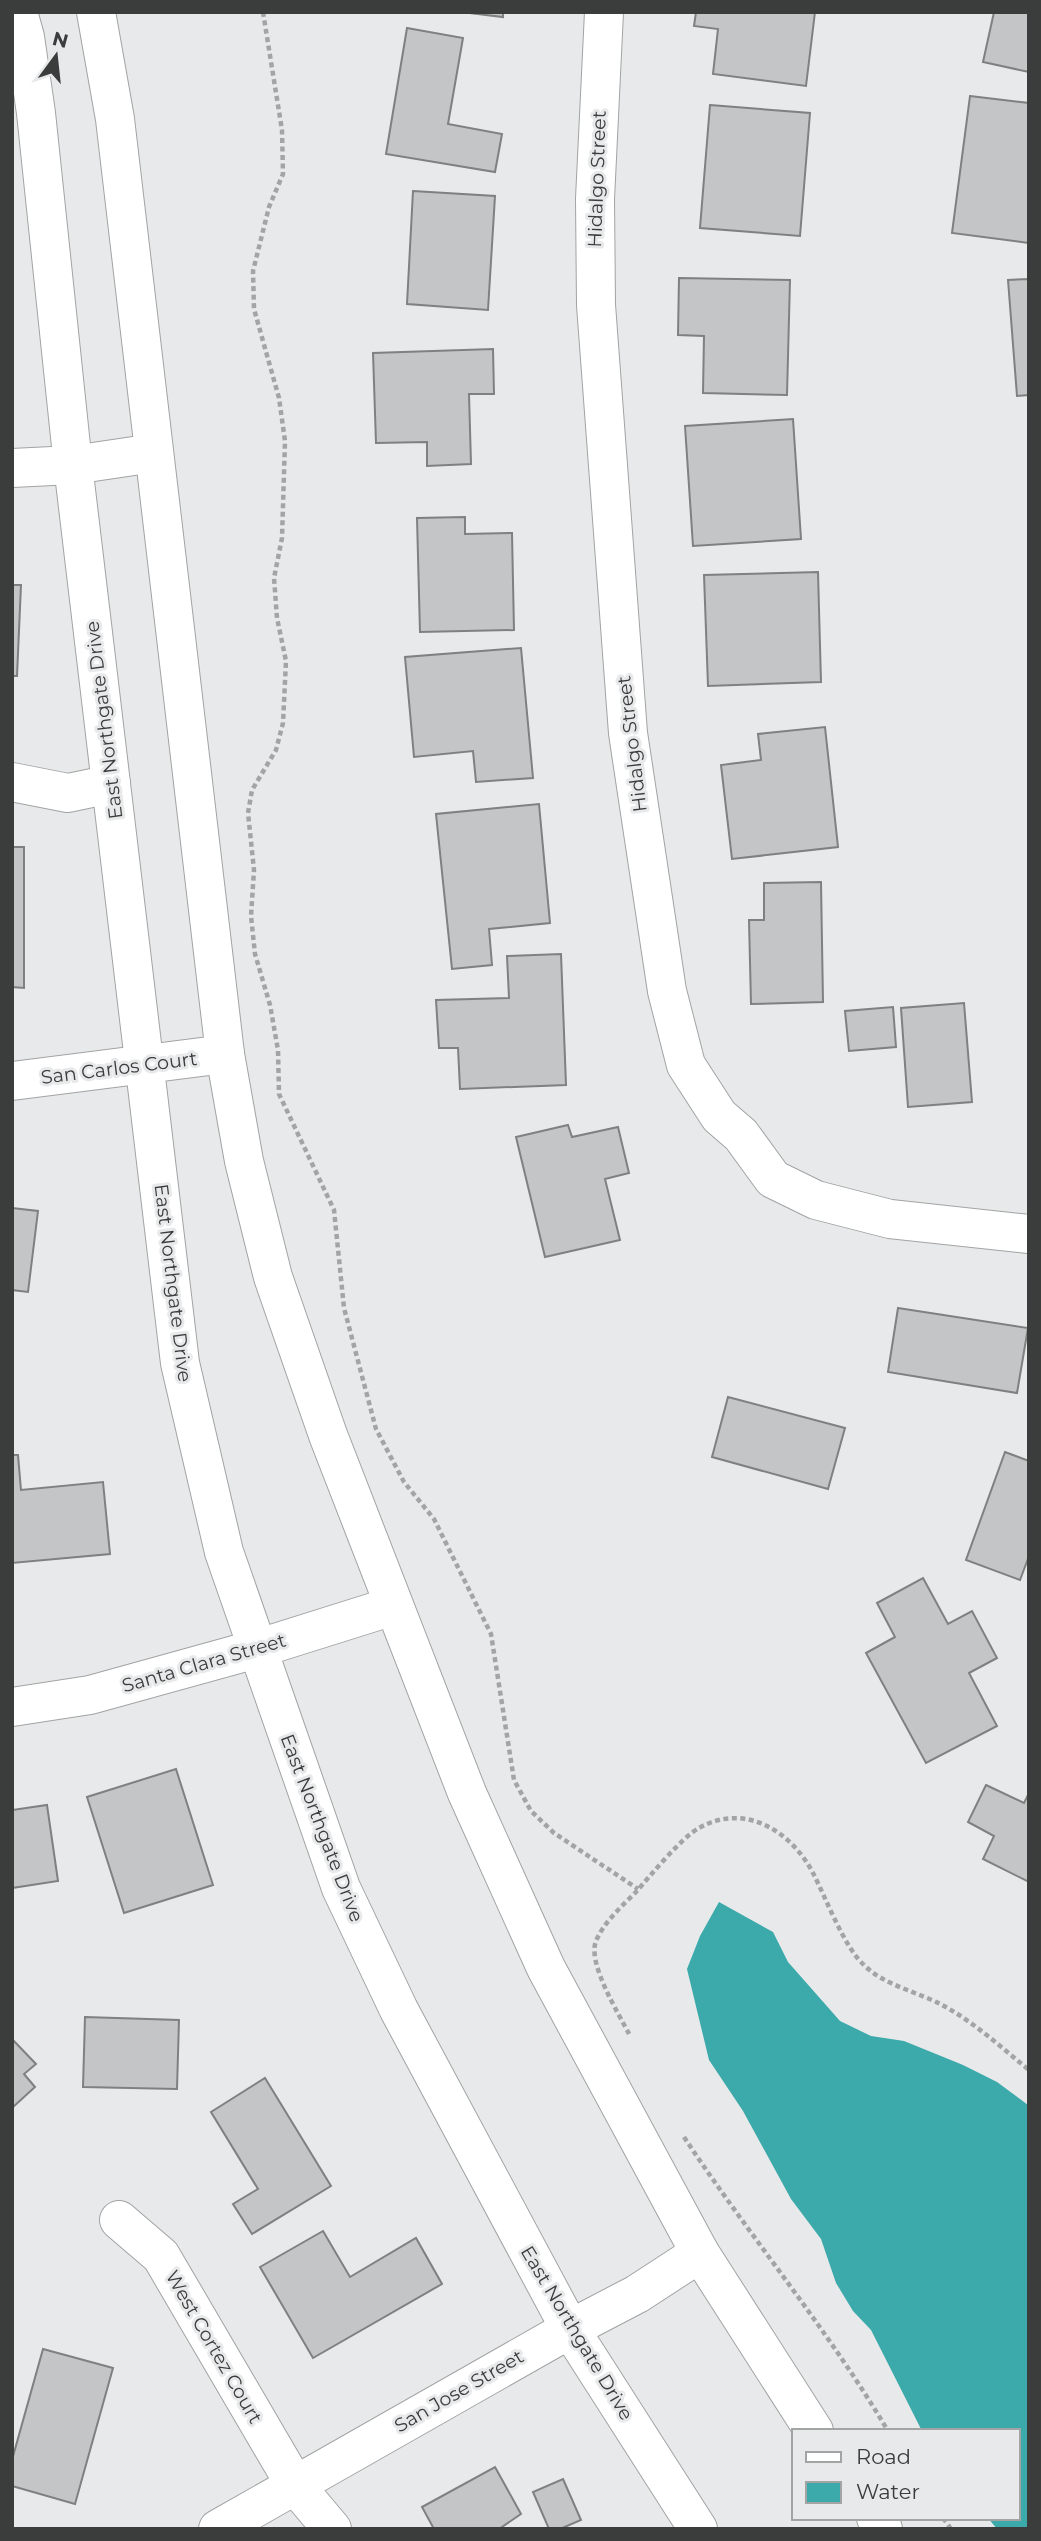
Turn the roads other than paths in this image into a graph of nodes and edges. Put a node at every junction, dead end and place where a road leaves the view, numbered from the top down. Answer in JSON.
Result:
{"nodes":[{"id":1,"x":18,"y":12,"type":"edge"},
{"id":2,"x":96,"y":12,"type":"edge"},
{"id":3,"x":604,"y":12,"type":"edge"},
{"id":4,"x":154,"y":453,"type":"junction"},
{"id":5,"x":74,"y":465,"type":"junction"},
{"id":6,"x":12,"y":468,"type":"edge"},
{"id":7,"x":12,"y":782,"type":"edge"},
{"id":8,"x":111,"y":784,"type":"junction"},
{"id":9,"x":225,"y":1054,"type":"junction"},
{"id":10,"x":145,"y":1064,"type":"junction"},
{"id":11,"x":12,"y":1082,"type":"edge"},
{"id":12,"x":1029,"y":1234,"type":"edge"},
{"id":13,"x":393,"y":1606,"type":"junction"},
{"id":14,"x":256,"y":1649,"type":"junction"},
{"id":15,"x":12,"y":1707,"type":"edge"},
{"id":16,"x":119,"y":2220,"type":"dead end"},
{"id":17,"x":700,"y":2253,"type":"junction"},
{"id":18,"x":570,"y":2329,"type":"junction"},
{"id":19,"x":813,"y":2429,"type":"edge"},
{"id":20,"x":295,"y":2485,"type":"junction"},
{"id":21,"x":218,"y":2529,"type":"edge"},
{"id":22,"x":332,"y":2529,"type":"edge"},
{"id":23,"x":698,"y":2529,"type":"edge"}],
"edges":[{"from":1,"to":5,"type":"main road","name":"East Northgate Drive"},
{"from":2,"to":4,"type":"main road"},
{"from":3,"to":12,"type":"main road","name":"Hidalgo Street"},
{"from":4,"to":5,"type":"main road"},
{"from":4,"to":9,"type":"main road"},
{"from":5,"to":6,"type":"main road"},
{"from":5,"to":8,"type":"main road","name":"East Northgate Drive"},
{"from":7,"to":8,"type":"main road"},
{"from":8,"to":10,"type":"main road","name":"East Northgate Drive"},
{"from":9,"to":10,"type":"main road","name":"San Carlos Court"},
{"from":9,"to":13,"type":"main road"},
{"from":10,"to":11,"type":"main road","name":"San Carlos Court"},
{"from":10,"to":14,"type":"main road","name":"East Northgate Drive"},
{"from":13,"to":14,"type":"main road","name":"Santa Clara Street"},
{"from":13,"to":17,"type":"main road"},
{"from":14,"to":15,"type":"main road","name":"Santa Clara Street"},
{"from":14,"to":18,"type":"main road","name":"East Northgate Drive"},
{"from":16,"to":20,"type":"main road","name":"West Cortez Court"},
{"from":17,"to":18,"type":"main road","name":"San Jose Street"},
{"from":17,"to":19,"type":"main road"},
{"from":18,"to":20,"type":"main road","name":"San Jose Street"},
{"from":18,"to":23,"type":"main road","name":"East Northgate Drive"},
{"from":20,"to":21,"type":"main road","name":"San Jose Street"},
{"from":20,"to":22,"type":"main road","name":"West Cortez Court"}]}
